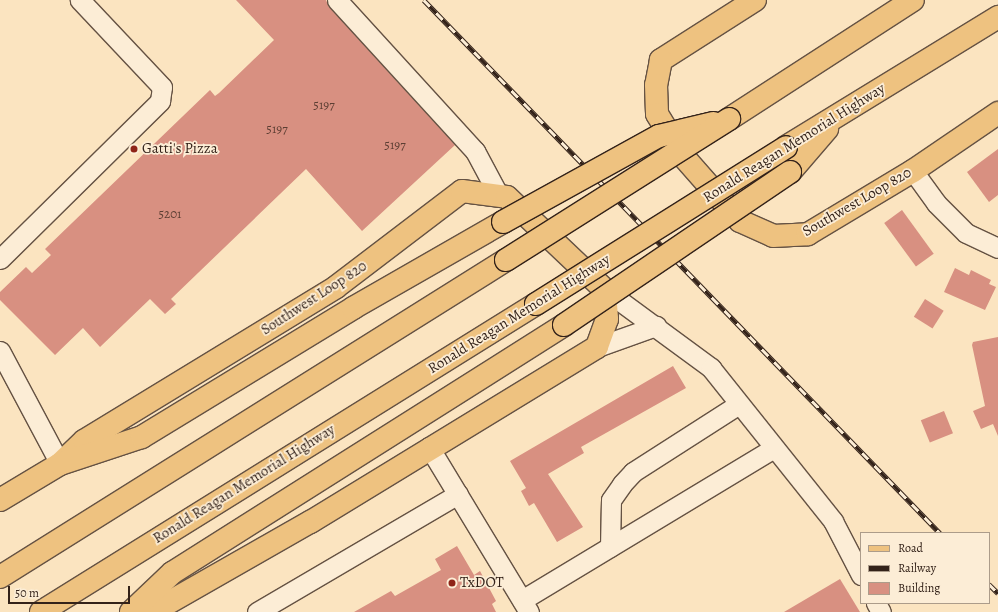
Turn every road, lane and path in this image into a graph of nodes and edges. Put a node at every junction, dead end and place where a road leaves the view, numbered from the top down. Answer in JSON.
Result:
{"nodes":[{"id":1,"x":80,"y":0,"type":"edge"},
{"id":2,"x":338,"y":0,"type":"edge"},
{"id":3,"x":755,"y":0,"type":"edge"},
{"id":4,"x":913,"y":0,"type":"edge"},
{"id":5,"x":998,"y":17,"type":"edge"},
{"id":6,"x":998,"y":113,"type":"edge"},
{"id":7,"x":839,"y":115,"type":"junction"},
{"id":8,"x":729,"y":119,"type":"junction"},
{"id":9,"x":913,"y":171,"type":"junction"},
{"id":10,"x":500,"y":196,"type":"junction"},
{"id":11,"x":998,"y":248,"type":"edge"},
{"id":12,"x":0,"y":259,"type":"edge"},
{"id":13,"x":605,"y":290,"type":"junction"},
{"id":14,"x":656,"y":326,"type":"junction"},
{"id":15,"x":597,"y":347,"type":"junction"},
{"id":16,"x":0,"y":351,"type":"edge"},
{"id":17,"x":739,"y":404,"type":"junction"},
{"id":18,"x":428,"y":447,"type":"junction"},
{"id":19,"x":774,"y":448,"type":"junction"},
{"id":20,"x":60,"y":464,"type":"junction"},
{"id":21,"x":458,"y":494,"type":"junction"},
{"id":22,"x":0,"y":500,"type":"edge"},
{"id":23,"x":610,"y":547,"type":"junction"},
{"id":24,"x":860,"y":573,"type":"edge"},
{"id":25,"x":0,"y":577,"type":"edge"},
{"id":26,"x":526,"y":606,"type":"edge"},
{"id":27,"x":41,"y":612,"type":"edge"},
{"id":28,"x":131,"y":612,"type":"edge"},
{"id":29,"x":152,"y":612,"type":"edge"},
{"id":30,"x":257,"y":612,"type":"edge"}],
"edges":[{"from":1,"to":12,"type":"street"},
{"from":2,"to":10,"type":"street"},
{"from":3,"to":9,"type":"main road","name":"Southwest Loop 820"},
{"from":4,"to":8,"type":"main road"},
{"from":5,"to":7,"type":"main road","name":"Ronald Reagan Memorial Highway"},
{"from":6,"to":9,"type":"main road","name":"Southwest Loop 820"},
{"from":7,"to":27,"type":"main road","name":"Ronald Reagan Memorial Highway","bridge":true},
{"from":7,"to":28,"type":"main road","bridge":true},
{"from":8,"to":20,"type":"main road","bridge":true},
{"from":8,"to":25,"type":"main road","bridge":true},
{"from":9,"to":11,"type":"street"},
{"from":10,"to":13,"type":"main road","name":"Southwest Loop 820"},
{"from":10,"to":20,"type":"main road","name":"Southwest Loop 820"},
{"from":13,"to":14,"type":"street"},
{"from":13,"to":15,"type":"main road"},
{"from":14,"to":15,"type":"street"},
{"from":14,"to":17,"type":"street"},
{"from":15,"to":18,"type":"main road"},
{"from":16,"to":20,"type":"street"},
{"from":17,"to":19,"type":"street"},
{"from":17,"to":23,"type":"street"},
{"from":18,"to":21,"type":"street"},
{"from":18,"to":29,"type":"main road"},
{"from":19,"to":23,"type":"street"},
{"from":19,"to":24,"type":"street"},
{"from":20,"to":22,"type":"main road","name":"Southwest Loop 820"},
{"from":21,"to":26,"type":"street"},
{"from":21,"to":30,"type":"street"},
{"from":23,"to":26,"type":"street"}]}
